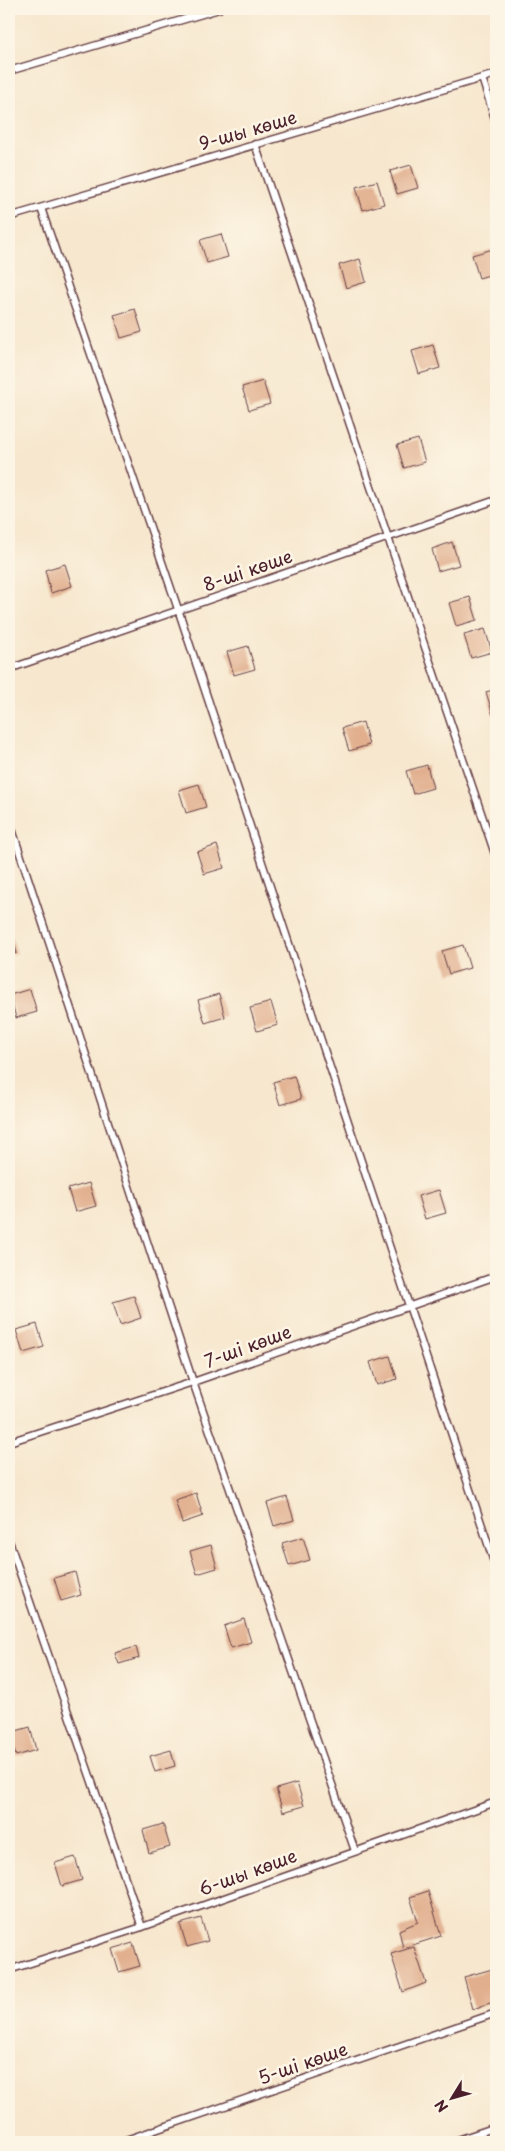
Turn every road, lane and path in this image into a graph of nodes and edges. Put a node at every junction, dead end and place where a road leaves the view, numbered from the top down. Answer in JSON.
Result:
{"nodes":[{"id":1,"x":219,"y":9,"type":"edge"},
{"id":2,"x":9,"y":71,"type":"edge"},
{"id":3,"x":496,"y":74,"type":"edge"},
{"id":4,"x":482,"y":78,"type":"junction"},
{"id":5,"x":496,"y":122,"type":"edge"},
{"id":6,"x":255,"y":144,"type":"junction"},
{"id":7,"x":41,"y":208,"type":"junction"},
{"id":8,"x":9,"y":217,"type":"edge"},
{"id":9,"x":496,"y":500,"type":"edge"},
{"id":10,"x":389,"y":538,"type":"junction"},
{"id":11,"x":179,"y":612,"type":"junction"},
{"id":12,"x":9,"y":670,"type":"edge"},
{"id":13,"x":9,"y":820,"type":"edge"},
{"id":14,"x":496,"y":857,"type":"edge"},
{"id":15,"x":496,"y":1276,"type":"edge"},
{"id":16,"x":410,"y":1305,"type":"junction"},
{"id":17,"x":193,"y":1382,"type":"junction"},
{"id":18,"x":9,"y":1442,"type":"edge"},
{"id":19,"x":9,"y":1541,"type":"edge"},
{"id":20,"x":496,"y":1568,"type":"edge"},
{"id":21,"x":496,"y":1802,"type":"edge"},
{"id":22,"x":355,"y":1851,"type":"junction"},
{"id":23,"x":142,"y":1927,"type":"junction"},
{"id":24,"x":9,"y":1970,"type":"edge"},
{"id":25,"x":496,"y":2013,"type":"edge"},
{"id":26,"x":496,"y":2127,"type":"edge"},
{"id":27,"x":120,"y":2142,"type":"edge"},
{"id":28,"x":452,"y":2142,"type":"edge"}],
"edges":[{"from":1,"to":2,"type":"lane"},
{"from":3,"to":4,"type":"lane","name":"9-шы көше"},
{"from":4,"to":5,"type":"lane"},
{"from":4,"to":6,"type":"lane","name":"9-шы көше"},
{"from":6,"to":7,"type":"lane","name":"9-шы көше"},
{"from":6,"to":10,"type":"lane"},
{"from":7,"to":8,"type":"lane","name":"9-шы көше"},
{"from":7,"to":11,"type":"lane"},
{"from":9,"to":10,"type":"lane","name":"8-ші көше"},
{"from":10,"to":11,"type":"lane","name":"8-ші көше"},
{"from":10,"to":14,"type":"lane"},
{"from":11,"to":12,"type":"lane","name":"8-ші көше"},
{"from":11,"to":16,"type":"lane"},
{"from":13,"to":17,"type":"lane"},
{"from":15,"to":16,"type":"lane","name":"7-ші көше"},
{"from":16,"to":17,"type":"lane","name":"7-ші көше"},
{"from":16,"to":20,"type":"lane"},
{"from":17,"to":18,"type":"lane","name":"7-ші көше"},
{"from":17,"to":22,"type":"lane"},
{"from":19,"to":23,"type":"lane"},
{"from":21,"to":22,"type":"lane","name":"6-шы көше"},
{"from":22,"to":23,"type":"lane","name":"6-шы көше"},
{"from":23,"to":24,"type":"lane","name":"6-шы көше"},
{"from":25,"to":27,"type":"lane","name":"5-ші көше"},
{"from":26,"to":28,"type":"lane"}]}
